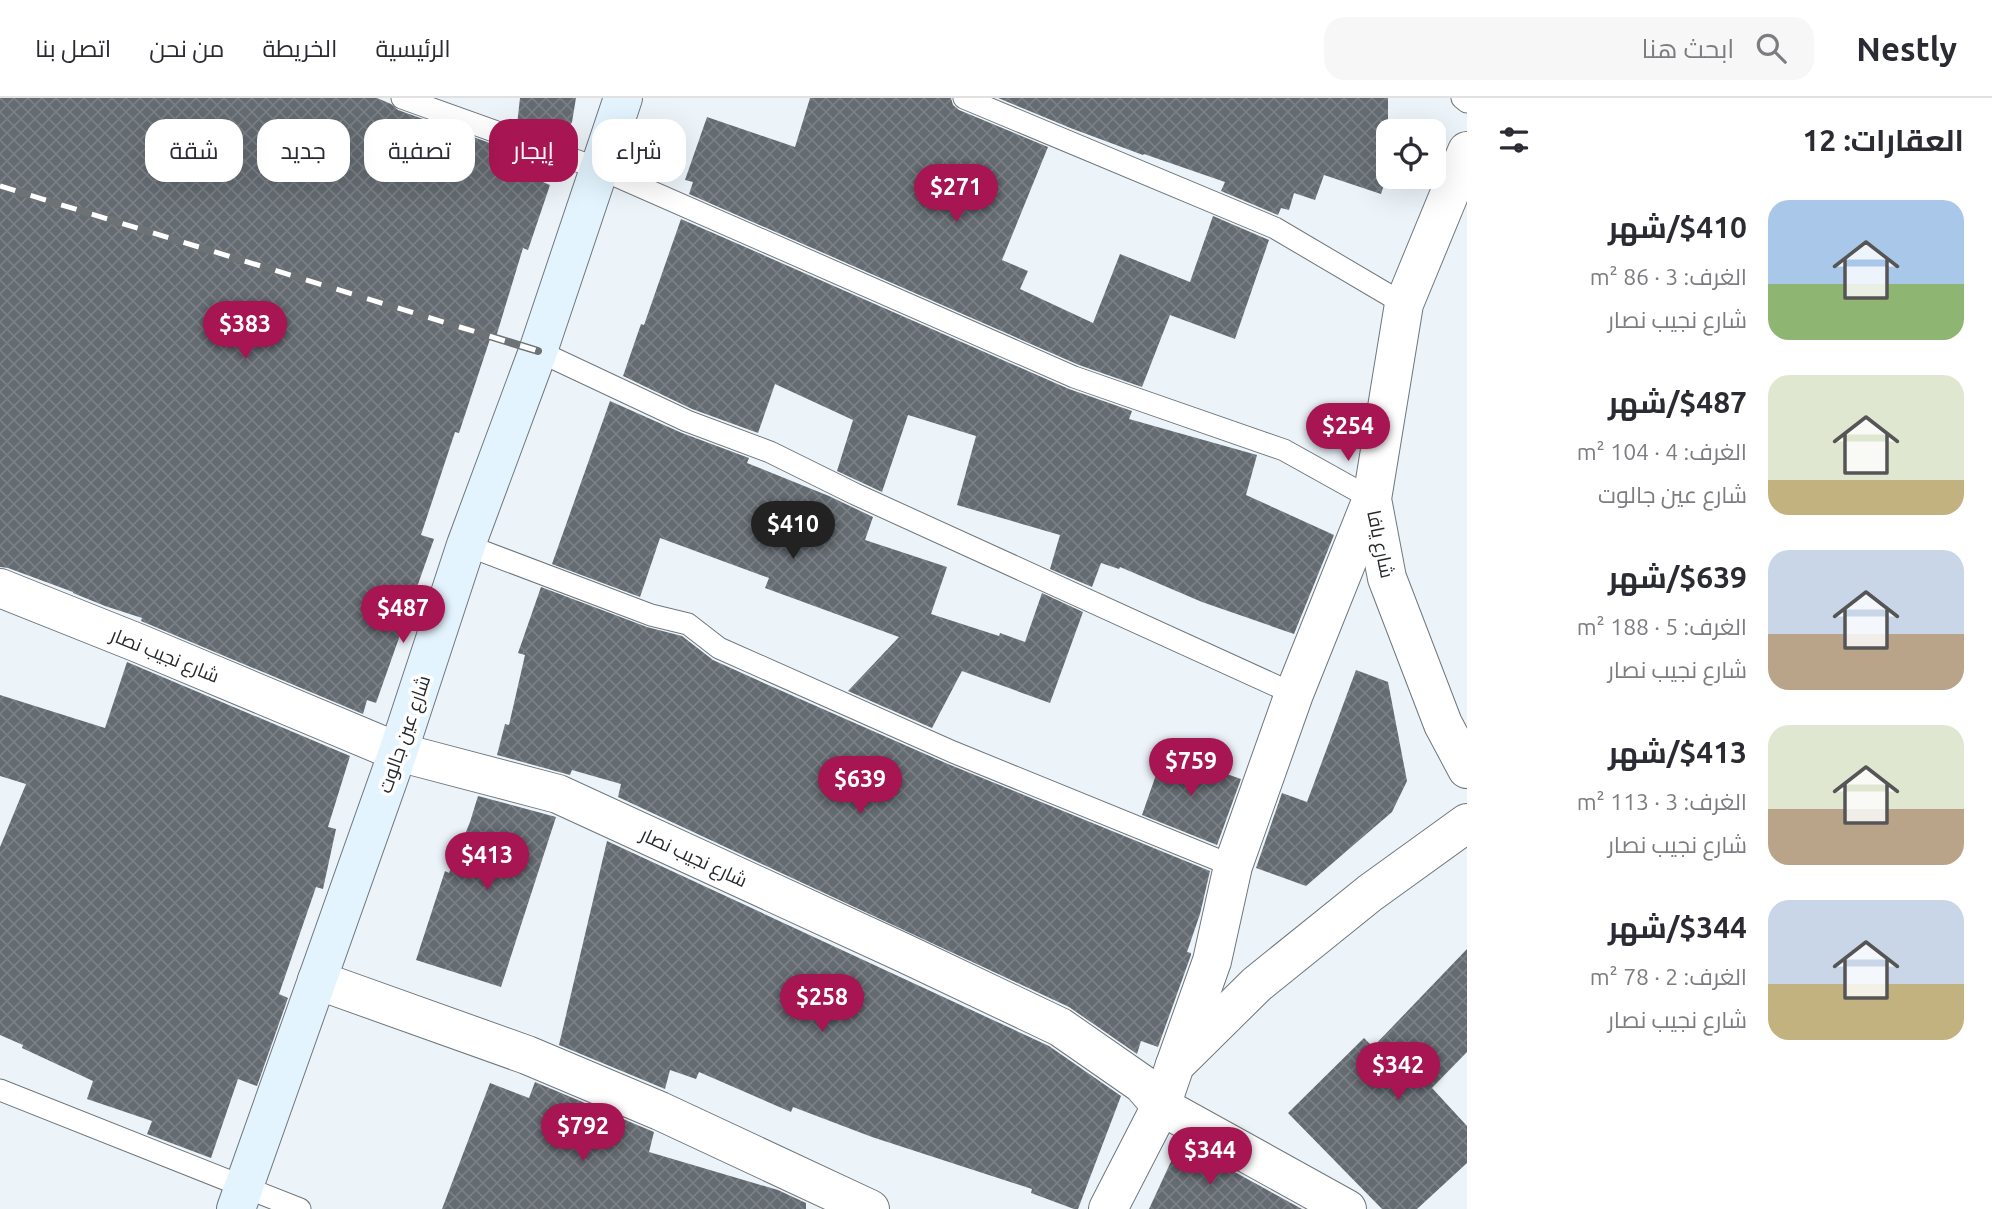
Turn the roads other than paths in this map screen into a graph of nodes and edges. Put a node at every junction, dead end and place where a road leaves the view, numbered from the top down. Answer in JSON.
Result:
{"nodes":[{"id":1,"x":402,"y":98,"type":"edge"},
{"id":2,"x":623,"y":98,"type":"edge"},
{"id":3,"x":964,"y":98,"type":"edge"},
{"id":4,"x":1462,"y":98,"type":"edge"},
{"id":5,"x":1467,"y":102,"type":"edge"},
{"id":6,"x":616,"y":119,"type":"edge"},
{"id":7,"x":1467,"y":151,"type":"edge"},
{"id":8,"x":592,"y":166,"type":"edge"},
{"id":9,"x":596,"y":182,"type":"edge"},
{"id":10,"x":630,"y":182,"type":"edge"},
{"id":11,"x":1404,"y":304,"type":"junction"},
{"id":12,"x":538,"y":351,"type":"junction"},
{"id":13,"x":1372,"y":499,"type":"junction"},
{"id":14,"x":466,"y":545,"type":"junction"},
{"id":15,"x":0,"y":588,"type":"edge"},
{"id":16,"x":1294,"y":694,"type":"junction"},
{"id":17,"x":398,"y":752,"type":"junction"},
{"id":18,"x":1467,"y":769,"type":"edge"},
{"id":19,"x":1467,"y":822,"type":"edge"},
{"id":20,"x":1233,"y":866,"type":"junction"},
{"id":21,"x":317,"y":981,"type":"junction"},
{"id":22,"x":1175,"y":1065,"type":"junction"},
{"id":23,"x":0,"y":1090,"type":"edge"},
{"id":24,"x":1161,"y":1106,"type":"junction"},
{"id":25,"x":240,"y":1198,"type":"edge"},
{"id":26,"x":300,"y":1209,"type":"edge"},
{"id":27,"x":870,"y":1209,"type":"edge"},
{"id":28,"x":1108,"y":1209,"type":"edge"},
{"id":29,"x":1347,"y":1209,"type":"edge"}],
"edges":[{"from":1,"to":8,"type":"lane"},
{"from":2,"to":6,"type":"street","name":"شارع عين جالوت"},
{"from":3,"to":11,"type":"lane"},
{"from":4,"to":5,"type":"lane"},
{"from":7,"to":11,"type":"street","name":"شارع يافا"},
{"from":9,"to":12,"type":"street","name":"شارع عين جالوت"},
{"from":10,"to":13,"type":"lane"},
{"from":11,"to":13,"type":"street","name":"شارع يافا"},
{"from":12,"to":14,"type":"street","name":"شارع عين جالوت"},
{"from":12,"to":16,"type":"lane"},
{"from":13,"to":16,"type":"street"},
{"from":13,"to":18,"type":"street","name":"شارع يافا"},
{"from":14,"to":17,"type":"street","name":"شارع عين جالوت"},
{"from":14,"to":20,"type":"lane"},
{"from":15,"to":17,"type":"street","name":"شارع نجيب نصار"},
{"from":16,"to":20,"type":"street"},
{"from":17,"to":21,"type":"street","name":"شارع عين جالوت"},
{"from":17,"to":24,"type":"street","name":"شارع نجيب نصار"},
{"from":19,"to":22,"type":"street"},
{"from":20,"to":22,"type":"street"},
{"from":21,"to":25,"type":"street","name":"شارع عين جالوت"},
{"from":21,"to":27,"type":"street"},
{"from":22,"to":24,"type":"street"},
{"from":23,"to":25,"type":"lane"},
{"from":24,"to":28,"type":"street"},
{"from":24,"to":29,"type":"street","name":"شارع نجيب نصار"},
{"from":25,"to":26,"type":"lane"}]}
